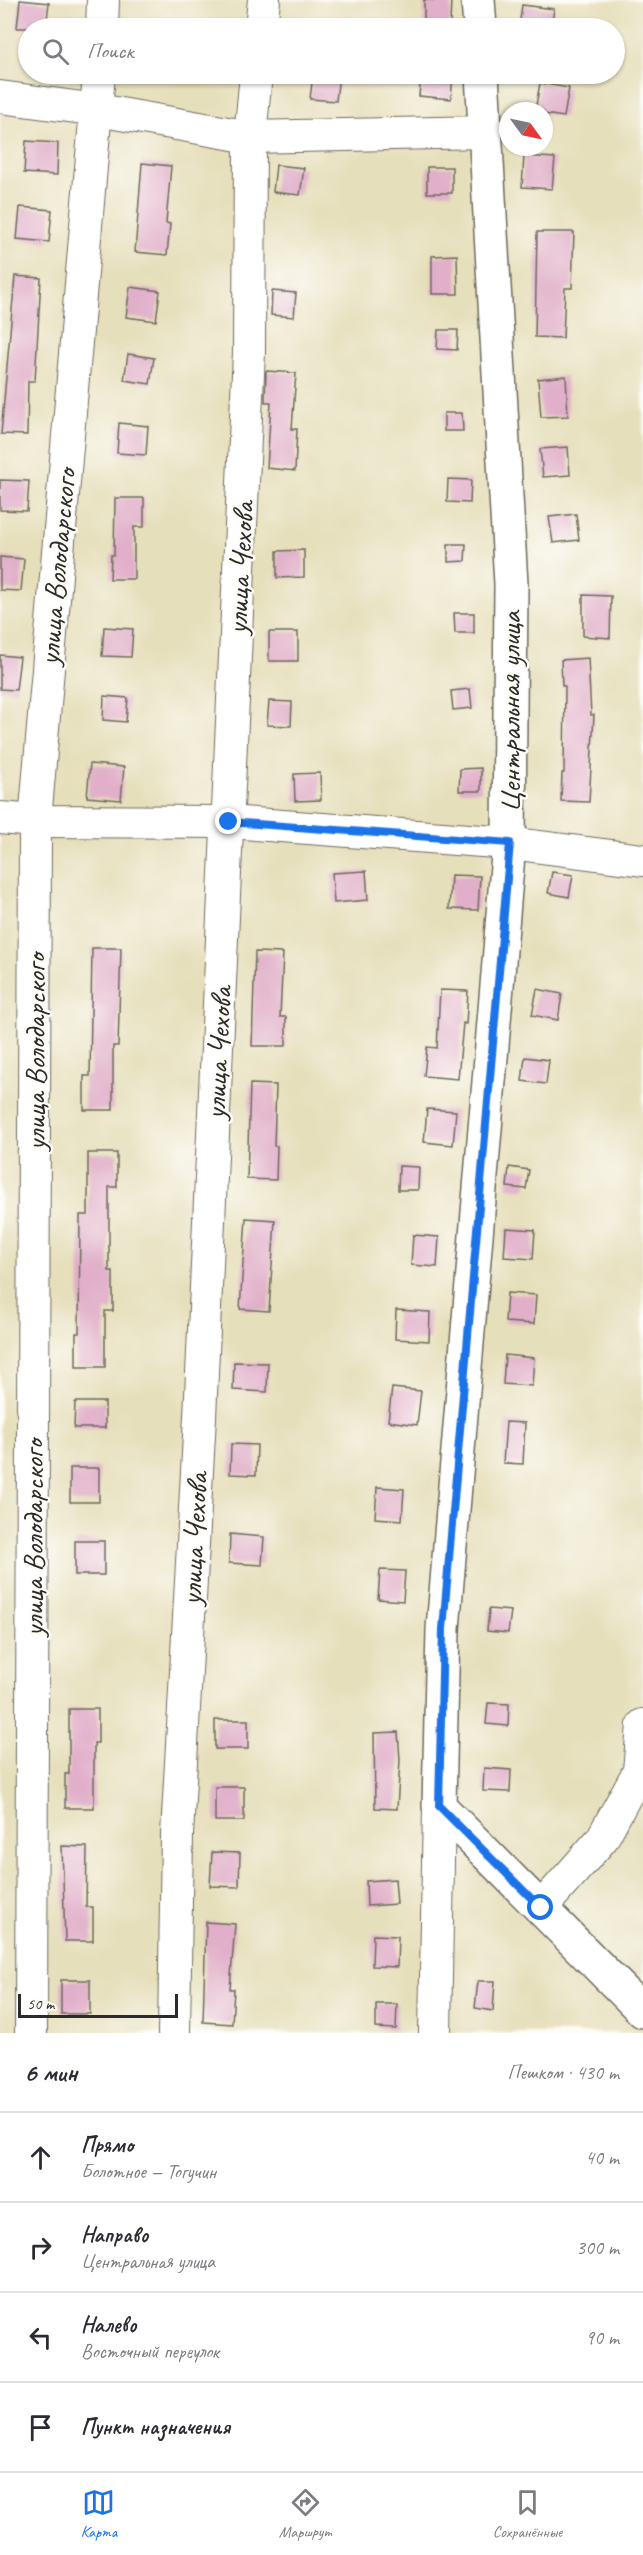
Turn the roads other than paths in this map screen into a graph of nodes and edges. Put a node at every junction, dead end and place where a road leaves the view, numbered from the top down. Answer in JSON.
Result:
{"nodes":[{"id":1,"x":103,"y":0,"type":"edge"},
{"id":2,"x":264,"y":0,"type":"edge"},
{"id":3,"x":478,"y":0,"type":"edge"},
{"id":4,"x":102,"y":18,"type":"edge"},
{"id":5,"x":262,"y":18,"type":"edge"},
{"id":6,"x":479,"y":18,"type":"edge"},
{"id":7,"x":99,"y":84,"type":"edge"},
{"id":8,"x":255,"y":84,"type":"edge"},
{"id":9,"x":483,"y":84,"type":"edge"},
{"id":10,"x":0,"y":97,"type":"edge"},
{"id":11,"x":98,"y":110,"type":"junction"},
{"id":12,"x":486,"y":132,"type":"junction"},
{"id":13,"x":250,"y":137,"type":"junction"},
{"id":14,"x":0,"y":818,"type":"edge"},
{"id":15,"x":35,"y":821,"type":"junction"},
{"id":16,"x":229,"y":822,"type":"junction"},
{"id":17,"x":510,"y":843,"type":"junction"},
{"id":18,"x":643,"y":860,"type":"edge"},
{"id":19,"x":643,"y":1725,"type":"edge"},
{"id":20,"x":439,"y":1806,"type":"junction"},
{"id":21,"x":541,"y":1908,"type":"junction"},
{"id":22,"x":643,"y":2011,"type":"edge"},
{"id":23,"x":31,"y":2033,"type":"edge"},
{"id":24,"x":174,"y":2033,"type":"edge"},
{"id":25,"x":435,"y":2033,"type":"edge"}],
"edges":[{"from":1,"to":4,"type":"street"},
{"from":2,"to":5,"type":"street"},
{"from":3,"to":6,"type":"main road"},
{"from":7,"to":11,"type":"street","name":"улица Володарского"},
{"from":8,"to":13,"type":"street","name":"улица Чехова"},
{"from":9,"to":12,"type":"main road","name":"Центральная улица"},
{"from":10,"to":11,"type":"street"},
{"from":11,"to":13,"type":"street"},
{"from":11,"to":15,"type":"street","name":"улица Володарского"},
{"from":12,"to":13,"type":"street"},
{"from":12,"to":17,"type":"main road","name":"Центральная улица"},
{"from":13,"to":16,"type":"street","name":"улица Чехова"},
{"from":14,"to":15,"type":"street"},
{"from":15,"to":16,"type":"street"},
{"from":15,"to":23,"type":"street","name":"улица Володарского"},
{"from":16,"to":17,"type":"street"},
{"from":16,"to":24,"type":"street","name":"улица Чехова"},
{"from":17,"to":18,"type":"street"},
{"from":17,"to":20,"type":"main road","name":"Центральная улица"},
{"from":19,"to":21,"type":"street"},
{"from":20,"to":21,"type":"main road"},
{"from":20,"to":25,"type":"street","name":"Центральная улица"},
{"from":21,"to":22,"type":"main road"}]}
